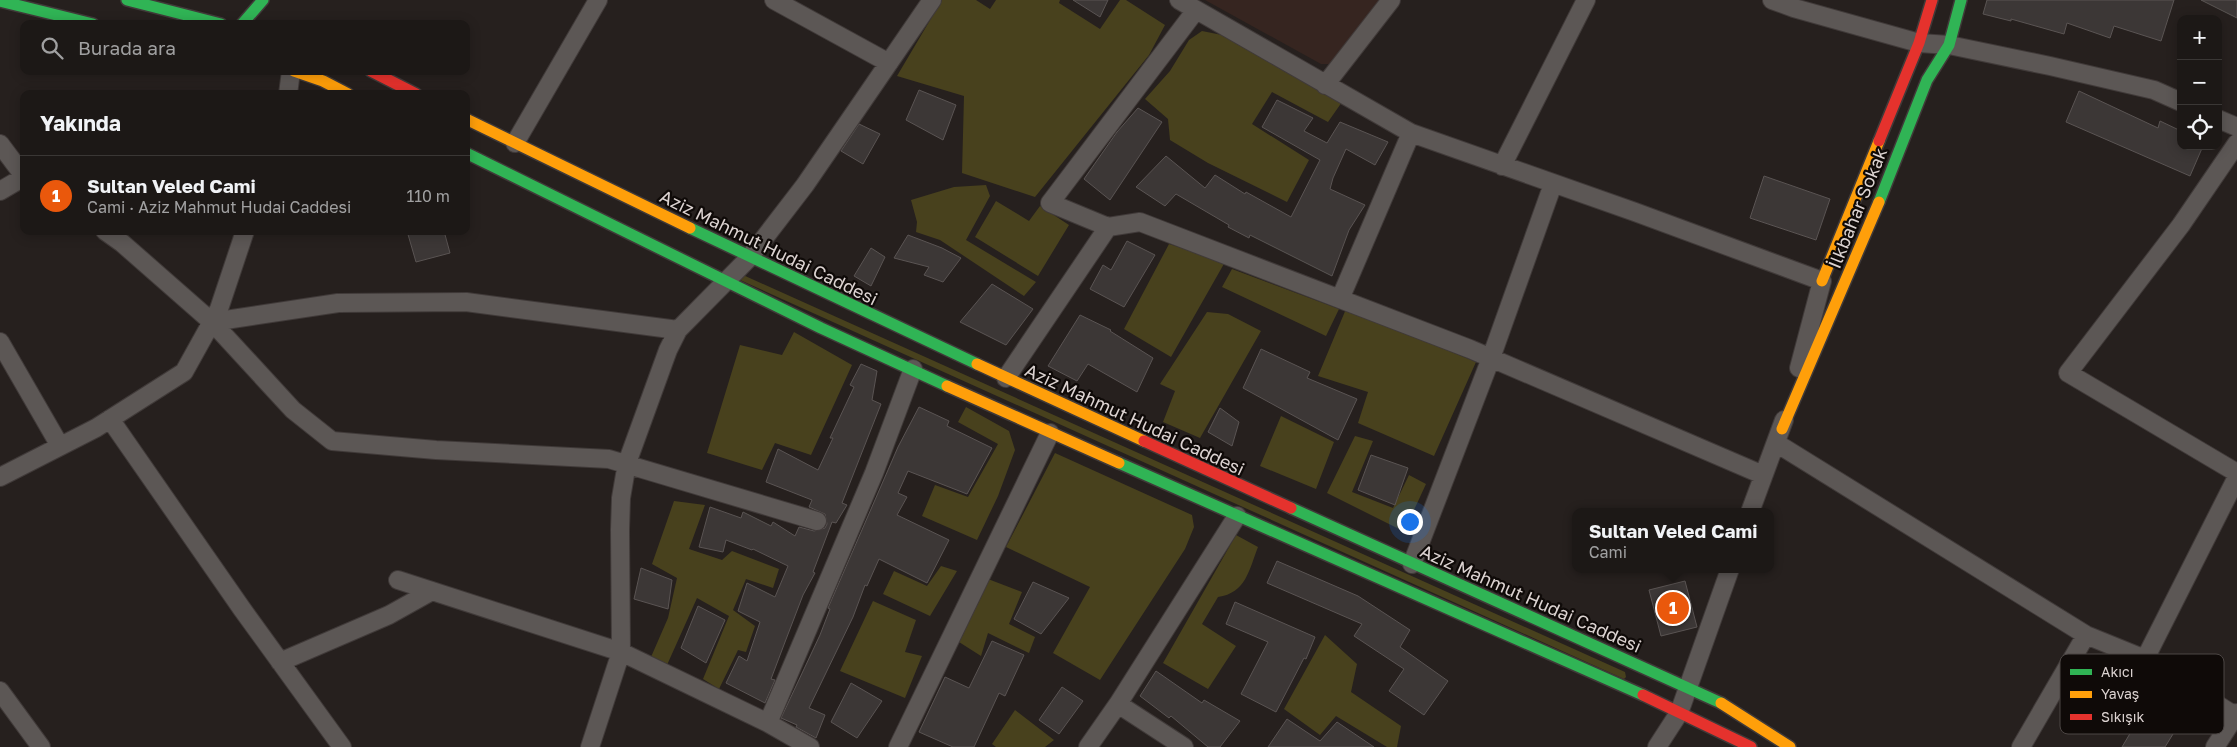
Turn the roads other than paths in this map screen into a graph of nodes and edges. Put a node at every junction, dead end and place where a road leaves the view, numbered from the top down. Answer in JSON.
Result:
{"nodes":[{"id":1,"x":127,"y":0,"type":"edge"},
{"id":2,"x":263,"y":0,"type":"edge"},
{"id":3,"x":598,"y":0,"type":"edge"},
{"id":4,"x":774,"y":0,"type":"edge"},
{"id":5,"x":932,"y":0,"type":"edge"},
{"id":6,"x":1179,"y":0,"type":"edge"},
{"id":7,"x":1391,"y":0,"type":"edge"},
{"id":8,"x":1586,"y":0,"type":"edge"},
{"id":9,"x":1772,"y":0,"type":"edge"},
{"id":10,"x":1932,"y":0,"type":"edge"},
{"id":11,"x":1961,"y":0,"type":"edge"},
{"id":12,"x":0,"y":1,"type":"edge"},
{"id":13,"x":241,"y":8,"type":"dead end"},
{"id":14,"x":1196,"y":10,"type":"junction"},
{"id":15,"x":77,"y":20,"type":"edge"},
{"id":16,"x":205,"y":20,"type":"edge"},
{"id":17,"x":240,"y":20,"type":"edge"},
{"id":18,"x":244,"y":20,"type":"edge"},
{"id":19,"x":1919,"y":43,"type":"junction"},
{"id":20,"x":1949,"y":45,"type":"junction"},
{"id":21,"x":889,"y":63,"type":"junction"},
{"id":22,"x":291,"y":75,"type":"edge"},
{"id":23,"x":304,"y":75,"type":"edge"},
{"id":24,"x":379,"y":75,"type":"edge"},
{"id":25,"x":1325,"y":85,"type":"junction"},
{"id":26,"x":289,"y":90,"type":"edge"},
{"id":27,"x":340,"y":90,"type":"edge"},
{"id":28,"x":408,"y":90,"type":"edge"},
{"id":29,"x":2177,"y":100,"type":"edge"},
{"id":30,"x":470,"y":121,"type":"edge"},
{"id":31,"x":2222,"y":121,"type":"edge"},
{"id":32,"x":2237,"y":127,"type":"edge"},
{"id":33,"x":1411,"y":133,"type":"junction"},
{"id":34,"x":515,"y":143,"type":"junction"},
{"id":35,"x":2237,"y":143,"type":"edge"},
{"id":36,"x":0,"y":144,"type":"edge"},
{"id":37,"x":470,"y":155,"type":"edge"},
{"id":38,"x":1502,"y":166,"type":"junction"},
{"id":39,"x":20,"y":171,"type":"edge"},
{"id":40,"x":20,"y":178,"type":"edge"},
{"id":41,"x":1553,"y":184,"type":"junction"},
{"id":42,"x":0,"y":191,"type":"edge"},
{"id":43,"x":1108,"y":227,"type":"junction"},
{"id":44,"x":110,"y":235,"type":"edge"},
{"id":45,"x":245,"y":235,"type":"edge"},
{"id":46,"x":749,"y":258,"type":"junction"},
{"id":47,"x":1822,"y":281,"type":"junction"},
{"id":48,"x":726,"y":282,"type":"junction"},
{"id":49,"x":1340,"y":299,"type":"junction"},
{"id":50,"x":212,"y":322,"type":"junction"},
{"id":51,"x":678,"y":330,"type":"junction"},
{"id":52,"x":0,"y":342,"type":"edge"},
{"id":53,"x":1491,"y":358,"type":"junction"},
{"id":54,"x":913,"y":369,"type":"junction"},
{"id":55,"x":1006,"y":378,"type":"junction"},
{"id":56,"x":110,"y":419,"type":"junction"},
{"id":57,"x":1050,"y":432,"type":"junction"},
{"id":58,"x":1779,"y":436,"type":"junction"},
{"id":59,"x":60,"y":446,"type":"junction"},
{"id":60,"x":627,"y":463,"type":"junction"},
{"id":61,"x":2237,"y":473,"type":"edge"},
{"id":62,"x":1763,"y":475,"type":"junction"},
{"id":63,"x":0,"y":477,"type":"edge"},
{"id":64,"x":2237,"y":477,"type":"edge"},
{"id":65,"x":1751,"y":508,"type":"edge"},
{"id":66,"x":1237,"y":516,"type":"junction"},
{"id":67,"x":817,"y":521,"type":"dead end"},
{"id":68,"x":1412,"y":564,"type":"junction"},
{"id":69,"x":1729,"y":573,"type":"edge"},
{"id":70,"x":398,"y":580,"type":"dead end"},
{"id":71,"x":432,"y":591,"type":"junction"},
{"id":72,"x":2086,"y":635,"type":"junction"},
{"id":73,"x":622,"y":652,"type":"junction"},
{"id":74,"x":2075,"y":654,"type":"edge"},
{"id":75,"x":2131,"y":654,"type":"edge"},
{"id":76,"x":2148,"y":654,"type":"edge"},
{"id":77,"x":280,"y":662,"type":"junction"},
{"id":78,"x":2060,"y":680,"type":"edge"},
{"id":79,"x":1688,"y":688,"type":"junction"},
{"id":80,"x":0,"y":691,"type":"edge"},
{"id":81,"x":1118,"y":704,"type":"junction"},
{"id":82,"x":2224,"y":709,"type":"edge"},
{"id":83,"x":1679,"y":712,"type":"junction"},
{"id":84,"x":2236,"y":716,"type":"edge"},
{"id":85,"x":768,"y":723,"type":"junction"},
{"id":86,"x":2224,"y":734,"type":"edge"},
{"id":87,"x":2224,"y":734,"type":"edge"},
{"id":88,"x":789,"y":743,"type":"edge"},
{"id":89,"x":41,"y":747,"type":"edge"},
{"id":90,"x":342,"y":747,"type":"edge"},
{"id":91,"x":590,"y":747,"type":"edge"},
{"id":92,"x":810,"y":747,"type":"edge"},
{"id":93,"x":898,"y":747,"type":"edge"},
{"id":94,"x":1088,"y":747,"type":"edge"},
{"id":95,"x":1184,"y":747,"type":"edge"},
{"id":96,"x":1657,"y":747,"type":"edge"},
{"id":97,"x":1751,"y":747,"type":"edge"},
{"id":98,"x":1790,"y":747,"type":"edge"},
{"id":99,"x":2021,"y":747,"type":"edge"},
{"id":100,"x":2215,"y":747,"type":"edge"}],
"edges":[{"from":1,"to":16,"type":"street"},
{"from":2,"to":18,"type":"street"},
{"from":3,"to":34,"type":"street"},
{"from":4,"to":21,"type":"street"},
{"from":5,"to":21,"type":"street"},
{"from":6,"to":14,"type":"street"},
{"from":7,"to":25,"type":"street"},
{"from":8,"to":38,"type":"street"},
{"from":9,"to":19,"type":"street"},
{"from":10,"to":19,"type":"street","name":"İlkbahar Sokak"},
{"from":11,"to":20,"type":"street","name":"İlkbahar Sokak"},
{"from":12,"to":15,"type":"street"},
{"from":13,"to":17,"type":"street"},
{"from":14,"to":25,"type":"street"},
{"from":14,"to":43,"type":"street"},
{"from":19,"to":20,"type":"street"},
{"from":19,"to":47,"type":"street","name":"İlkbahar Sokak"},
{"from":20,"to":29,"type":"street"},
{"from":20,"to":58,"type":"street","name":"İlkbahar Sokak"},
{"from":21,"to":46,"type":"street"},
{"from":22,"to":26,"type":"street"},
{"from":23,"to":27,"type":"street"},
{"from":24,"to":28,"type":"street"},
{"from":25,"to":33,"type":"street"},
{"from":30,"to":34,"type":"street","name":"Aziz Mahmut Hudai Caddesi"},
{"from":31,"to":32,"type":"street"},
{"from":33,"to":38,"type":"street"},
{"from":33,"to":49,"type":"street"},
{"from":34,"to":46,"type":"street","name":"Aziz Mahmut Hudai Caddesi"},
{"from":35,"to":61,"type":"street"},
{"from":36,"to":39,"type":"street"},
{"from":37,"to":48,"type":"street"},
{"from":38,"to":41,"type":"street"},
{"from":40,"to":42,"type":"street"},
{"from":41,"to":47,"type":"street"},
{"from":41,"to":53,"type":"street"},
{"from":43,"to":49,"type":"street"},
{"from":43,"to":55,"type":"street"},
{"from":44,"to":50,"type":"street"},
{"from":45,"to":50,"type":"street"},
{"from":46,"to":48,"type":"street"},
{"from":46,"to":55,"type":"street","name":"Aziz Mahmut Hudai Caddesi"},
{"from":47,"to":58,"type":"street"},
{"from":48,"to":51,"type":"street"},
{"from":48,"to":54,"type":"street"},
{"from":49,"to":53,"type":"street"},
{"from":50,"to":51,"type":"street"},
{"from":50,"to":56,"type":"street"},
{"from":50,"to":60,"type":"street"},
{"from":51,"to":60,"type":"street"},
{"from":52,"to":59,"type":"street"},
{"from":53,"to":62,"type":"street"},
{"from":53,"to":68,"type":"street"},
{"from":54,"to":57,"type":"street"},
{"from":54,"to":85,"type":"street"},
{"from":55,"to":68,"type":"street","name":"Aziz Mahmut Hudai Caddesi"},
{"from":56,"to":59,"type":"street"},
{"from":56,"to":77,"type":"street"},
{"from":57,"to":66,"type":"street"},
{"from":57,"to":93,"type":"street"},
{"from":58,"to":62,"type":"street"},
{"from":58,"to":72,"type":"street"},
{"from":59,"to":63,"type":"street"},
{"from":60,"to":67,"type":"street"},
{"from":60,"to":73,"type":"street"},
{"from":62,"to":65,"type":"street"},
{"from":64,"to":76,"type":"street"},
{"from":66,"to":81,"type":"street"},
{"from":66,"to":83,"type":"street"},
{"from":68,"to":79,"type":"street","name":"Aziz Mahmut Hudai Caddesi"},
{"from":69,"to":79,"type":"street"},
{"from":70,"to":71,"type":"street"},
{"from":71,"to":73,"type":"street"},
{"from":71,"to":77,"type":"street"},
{"from":72,"to":74,"type":"street"},
{"from":72,"to":75,"type":"street"},
{"from":73,"to":85,"type":"street"},
{"from":73,"to":91,"type":"street"},
{"from":77,"to":90,"type":"street"},
{"from":78,"to":99,"type":"street"},
{"from":79,"to":83,"type":"street"},
{"from":79,"to":98,"type":"street","name":"Aziz Mahmut Hudai Caddesi"},
{"from":80,"to":89,"type":"street"},
{"from":81,"to":94,"type":"street"},
{"from":81,"to":95,"type":"street"},
{"from":82,"to":84,"type":"street"},
{"from":83,"to":96,"type":"street"},
{"from":83,"to":97,"type":"street"},
{"from":84,"to":87,"type":"street"},
{"from":85,"to":88,"type":"street"},
{"from":86,"to":100,"type":"street"},
{"from":88,"to":92,"type":"street"}]}
